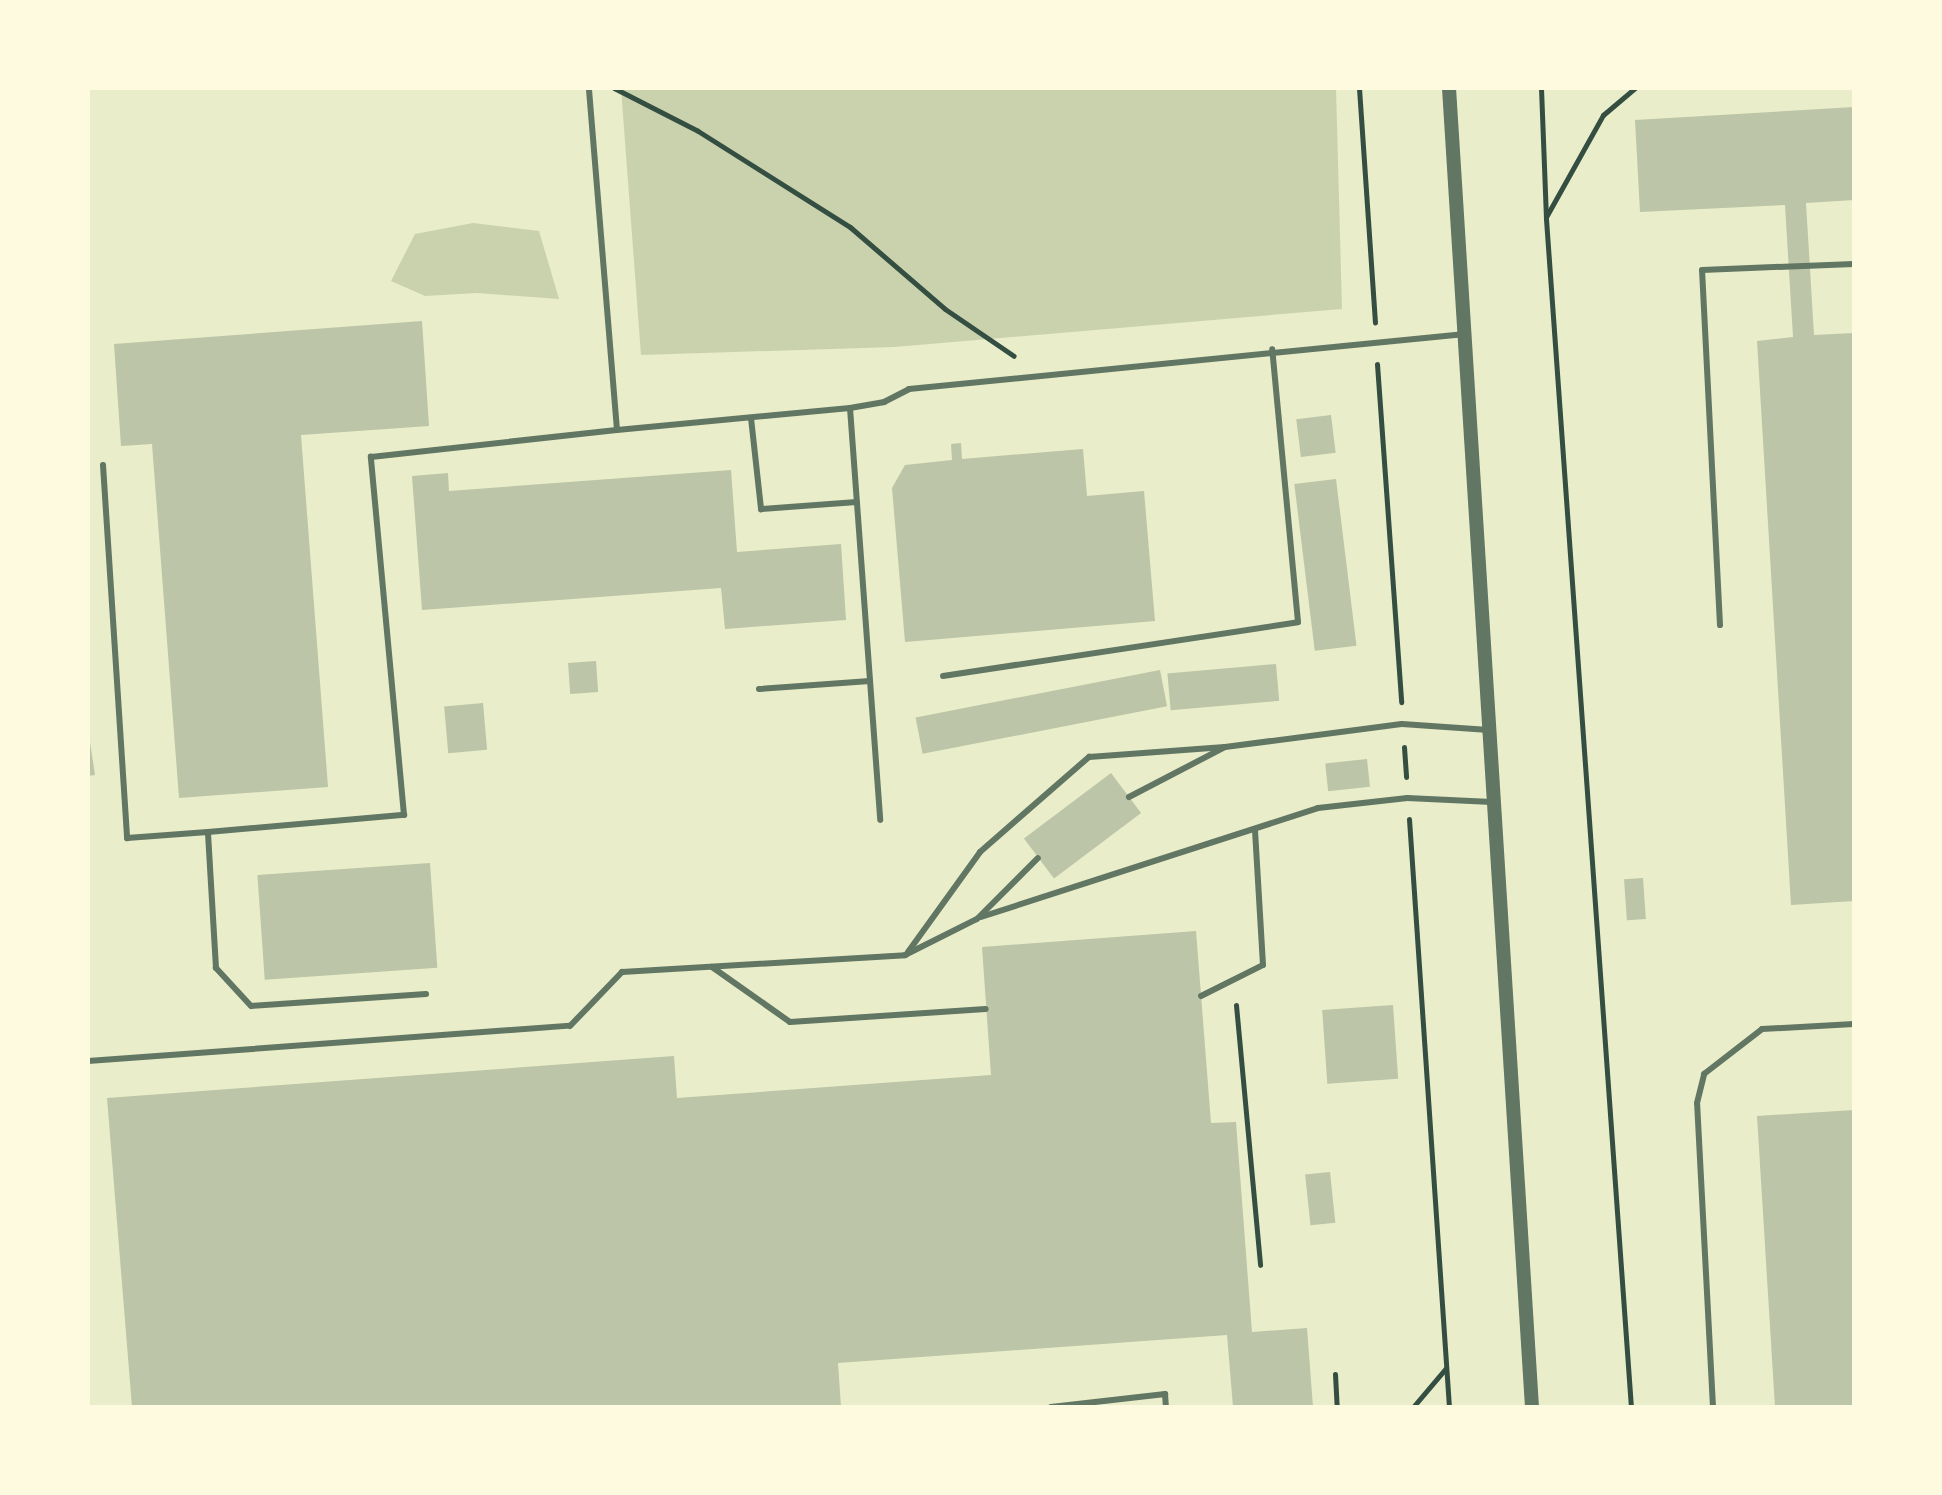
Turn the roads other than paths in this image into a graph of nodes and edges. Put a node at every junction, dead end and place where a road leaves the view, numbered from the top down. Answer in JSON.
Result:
{"nodes":[{"id":1,"x":589,"y":88,"type":"edge"},
{"id":2,"x":1449,"y":88,"type":"edge"},
{"id":3,"x":1854,"y":264,"type":"edge"},
{"id":4,"x":1465,"y":334,"type":"junction"},
{"id":5,"x":1272,"y":349,"type":"junction"},
{"id":6,"x":850,"y":408,"type":"junction"},
{"id":7,"x":751,"y":418,"type":"junction"},
{"id":8,"x":617,"y":430,"type":"junction"},
{"id":9,"x":103,"y":465,"type":"dead end"},
{"id":10,"x":857,"y":502,"type":"junction"},
{"id":11,"x":1720,"y":625,"type":"dead end"},
{"id":12,"x":943,"y":676,"type":"dead end"},
{"id":13,"x":870,"y":681,"type":"junction"},
{"id":14,"x":759,"y":689,"type":"dead end"},
{"id":15,"x":1489,"y":730,"type":"junction"},
{"id":16,"x":1225,"y":747,"type":"junction"},
{"id":17,"x":1129,"y":797,"type":"dead end"},
{"id":18,"x":1494,"y":802,"type":"junction"},
{"id":19,"x":880,"y":820,"type":"dead end"},
{"id":20,"x":1255,"y":829,"type":"junction"},
{"id":21,"x":208,"y":832,"type":"junction"},
{"id":22,"x":1038,"y":858,"type":"dead end"},
{"id":23,"x":977,"y":919,"type":"junction"},
{"id":24,"x":905,"y":955,"type":"junction"},
{"id":25,"x":711,"y":967,"type":"junction"},
{"id":26,"x":426,"y":994,"type":"dead end"},
{"id":27,"x":1201,"y":996,"type":"dead end"},
{"id":28,"x":986,"y":1009,"type":"dead end"},
{"id":29,"x":1854,"y":1024,"type":"edge"},
{"id":30,"x":88,"y":1061,"type":"edge"},
{"id":31,"x":1051,"y":1407,"type":"edge"},
{"id":32,"x":1166,"y":1407,"type":"edge"},
{"id":33,"x":1532,"y":1407,"type":"edge"},
{"id":34,"x":1713,"y":1407,"type":"edge"}],
"edges":[{"from":1,"to":8,"type":"lane"},
{"from":2,"to":4,"type":"street"},
{"from":3,"to":11,"type":"lane"},
{"from":4,"to":5,"type":"lane"},
{"from":4,"to":15,"type":"street"},
{"from":5,"to":6,"type":"lane"},
{"from":5,"to":12,"type":"lane"},
{"from":6,"to":7,"type":"lane"},
{"from":6,"to":10,"type":"lane"},
{"from":7,"to":8,"type":"lane"},
{"from":7,"to":10,"type":"lane"},
{"from":8,"to":21,"type":"lane"},
{"from":9,"to":21,"type":"lane"},
{"from":10,"to":13,"type":"lane"},
{"from":13,"to":14,"type":"lane"},
{"from":13,"to":19,"type":"lane"},
{"from":15,"to":16,"type":"lane"},
{"from":15,"to":18,"type":"street"},
{"from":16,"to":17,"type":"lane"},
{"from":16,"to":24,"type":"lane"},
{"from":18,"to":20,"type":"lane"},
{"from":18,"to":33,"type":"street"},
{"from":20,"to":23,"type":"lane"},
{"from":20,"to":27,"type":"lane"},
{"from":21,"to":26,"type":"lane"},
{"from":22,"to":23,"type":"lane"},
{"from":23,"to":24,"type":"lane"},
{"from":24,"to":25,"type":"lane"},
{"from":25,"to":28,"type":"lane"},
{"from":25,"to":30,"type":"lane"},
{"from":29,"to":34,"type":"lane"},
{"from":31,"to":32,"type":"lane"}]}
